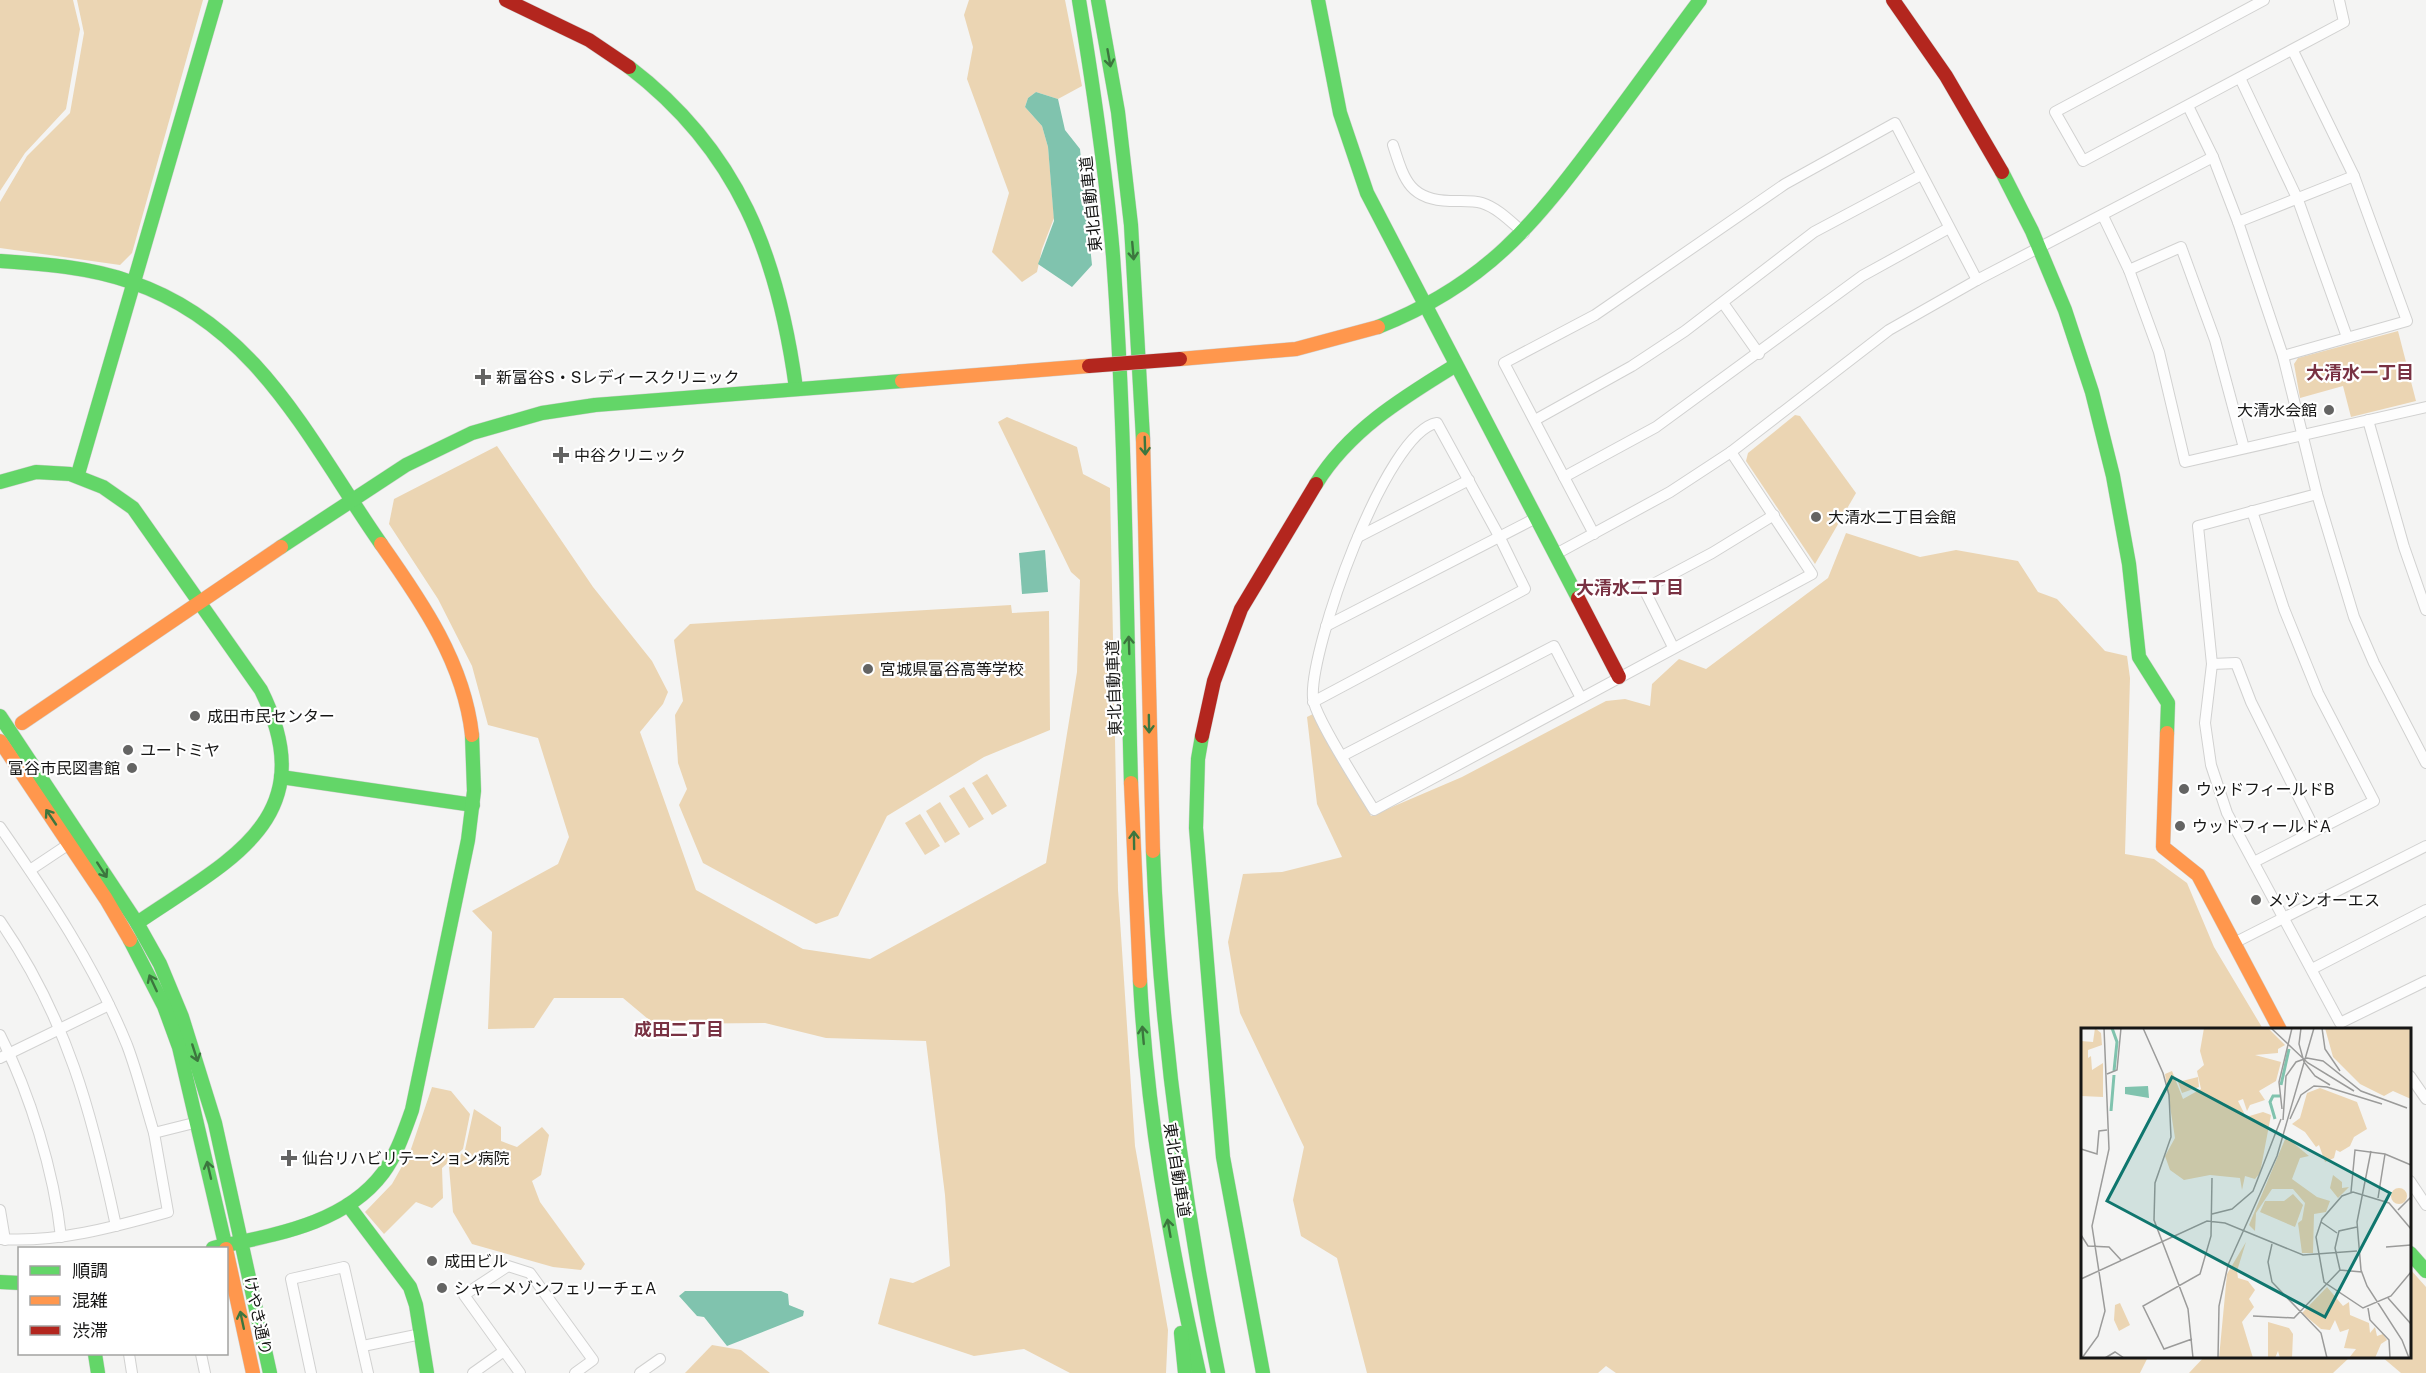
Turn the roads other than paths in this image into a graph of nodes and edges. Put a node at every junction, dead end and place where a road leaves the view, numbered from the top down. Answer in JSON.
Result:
{"nodes":[{"id":1,"x":216,"y":0,"type":"edge"},
{"id":2,"x":506,"y":0,"type":"edge"},
{"id":3,"x":1079,"y":0,"type":"edge"},
{"id":4,"x":1098,"y":0,"type":"edge"},
{"id":5,"x":1318,"y":0,"type":"edge"},
{"id":6,"x":1700,"y":0,"type":"edge"},
{"id":7,"x":1893,"y":0,"type":"edge"},
{"id":8,"x":2264,"y":0,"type":"edge"},
{"id":9,"x":2339,"y":0,"type":"edge"},
{"id":10,"x":2293,"y":51,"type":"junction"},
{"id":11,"x":2240,"y":78,"type":"junction"},
{"id":12,"x":2188,"y":106,"type":"junction"},
{"id":13,"x":1393,"y":145,"type":"dead end"},
{"id":14,"x":2213,"y":157,"type":"junction"},
{"id":15,"x":1921,"y":175,"type":"junction"},
{"id":16,"x":2354,"y":176,"type":"junction"},
{"id":17,"x":2298,"y":200,"type":"junction"},
{"id":18,"x":2103,"y":216,"type":"junction"},
{"id":19,"x":2238,"y":222,"type":"junction"},
{"id":20,"x":1949,"y":228,"type":"junction"},
{"id":21,"x":1524,"y":233,"type":"junction"},
{"id":22,"x":2041,"y":248,"type":"junction"},
{"id":23,"x":0,"y":261,"type":"edge"},
{"id":24,"x":2129,"y":270,"type":"junction"},
{"id":25,"x":1977,"y":280,"type":"junction"},
{"id":26,"x":135,"y":282,"type":"junction"},
{"id":27,"x":1724,"y":303,"type":"junction"},
{"id":28,"x":1424,"y":306,"type":"junction"},
{"id":29,"x":2347,"y":338,"type":"junction"},
{"id":30,"x":1758,"y":354,"type":"junction"},
{"id":31,"x":2283,"y":356,"type":"junction"},
{"id":32,"x":1456,"y":365,"type":"junction"},
{"id":33,"x":796,"y":388,"type":"junction"},
{"id":34,"x":2426,"y":407,"type":"edge"},
{"id":35,"x":1535,"y":420,"type":"junction"},
{"id":36,"x":2368,"y":420,"type":"junction"},
{"id":37,"x":2302,"y":435,"type":"junction"},
{"id":38,"x":2244,"y":448,"type":"junction"},
{"id":39,"x":1731,"y":452,"type":"junction"},
{"id":40,"x":78,"y":474,"type":"junction"},
{"id":41,"x":1564,"y":477,"type":"junction"},
{"id":42,"x":1469,"y":480,"type":"junction"},
{"id":43,"x":0,"y":482,"type":"edge"},
{"id":44,"x":2317,"y":494,"type":"junction"},
{"id":45,"x":351,"y":499,"type":"junction"},
{"id":46,"x":2252,"y":511,"type":"junction"},
{"id":47,"x":1774,"y":515,"type":"junction"},
{"id":48,"x":1536,"y":518,"type":"junction"},
{"id":49,"x":1594,"y":534,"type":"junction"},
{"id":50,"x":1499,"y":536,"type":"junction"},
{"id":51,"x":1358,"y":537,"type":"junction"},
{"id":52,"x":1556,"y":554,"type":"junction"},
{"id":53,"x":200,"y":600,"type":"junction"},
{"id":54,"x":2426,"y":610,"type":"edge"},
{"id":55,"x":1326,"y":626,"type":"junction"},
{"id":56,"x":1673,"y":647,"type":"junction"},
{"id":57,"x":2212,"y":664,"type":"junction"},
{"id":58,"x":1619,"y":677,"type":"junction"},
{"id":59,"x":1581,"y":698,"type":"junction"},
{"id":60,"x":1313,"y":702,"type":"junction"},
{"id":61,"x":0,"y":716,"type":"edge"},
{"id":62,"x":22,"y":723,"type":"dead end"},
{"id":63,"x":0,"y":741,"type":"edge"},
{"id":64,"x":1342,"y":756,"type":"junction"},
{"id":65,"x":2426,"y":763,"type":"edge"},
{"id":66,"x":281,"y":777,"type":"junction"},
{"id":67,"x":473,"y":805,"type":"junction"},
{"id":68,"x":0,"y":827,"type":"edge"},
{"id":69,"x":2314,"y":830,"type":"junction"},
{"id":70,"x":69,"y":843,"type":"junction"},
{"id":71,"x":2426,"y":846,"type":"edge"},
{"id":72,"x":2254,"y":862,"type":"junction"},
{"id":73,"x":30,"y":870,"type":"junction"},
{"id":74,"x":2426,"y":910,"type":"edge"},
{"id":75,"x":2284,"y":916,"type":"junction"},
{"id":76,"x":0,"y":921,"type":"edge"},
{"id":77,"x":138,"y":923,"type":"junction"},
{"id":78,"x":2234,"y":943,"type":"junction"},
{"id":79,"x":2312,"y":969,"type":"junction"},
{"id":80,"x":2426,"y":981,"type":"edge"},
{"id":81,"x":109,"y":1005,"type":"junction"},
{"id":82,"x":2279,"y":1028,"type":"edge"},
{"id":83,"x":60,"y":1029,"type":"junction"},
{"id":84,"x":0,"y":1035,"type":"edge"},
{"id":85,"x":5,"y":1056,"type":"edge"},
{"id":86,"x":2411,"y":1079,"type":"edge"},
{"id":87,"x":2426,"y":1099,"type":"edge"},
{"id":88,"x":198,"y":1122,"type":"junction"},
{"id":89,"x":154,"y":1133,"type":"junction"},
{"id":90,"x":1180,"y":1166,"type":"junction"},
{"id":91,"x":2411,"y":1184,"type":"edge"},
{"id":92,"x":348,"y":1204,"type":"junction"},
{"id":93,"x":2426,"y":1205,"type":"edge"},
{"id":94,"x":0,"y":1210,"type":"edge"},
{"id":95,"x":116,"y":1226,"type":"junction"},
{"id":96,"x":61,"y":1237,"type":"junction"},
{"id":97,"x":2,"y":1240,"type":"edge"},
{"id":98,"x":240,"y":1243,"type":"junction"},
{"id":99,"x":223,"y":1247,"type":"edge"},
{"id":100,"x":226,"y":1247,"type":"edge"},
{"id":101,"x":2411,"y":1254,"type":"edge"},
{"id":102,"x":228,"y":1261,"type":"edge"},
{"id":103,"x":2426,"y":1271,"type":"edge"},
{"id":104,"x":0,"y":1282,"type":"edge"},
{"id":105,"x":18,"y":1283,"type":"edge"},
{"id":106,"x":1179,"y":1286,"type":"junction"},
{"id":107,"x":421,"y":1334,"type":"junction"},
{"id":108,"x":363,"y":1346,"type":"junction"},
{"id":109,"x":504,"y":1351,"type":"junction"},
{"id":110,"x":95,"y":1355,"type":"edge"},
{"id":111,"x":129,"y":1355,"type":"edge"},
{"id":112,"x":201,"y":1355,"type":"edge"},
{"id":113,"x":660,"y":1359,"type":"dead end"},
{"id":114,"x":98,"y":1373,"type":"edge"},
{"id":115,"x":132,"y":1373,"type":"edge"},
{"id":116,"x":205,"y":1373,"type":"edge"},
{"id":117,"x":253,"y":1373,"type":"edge"},
{"id":118,"x":270,"y":1373,"type":"edge"},
{"id":119,"x":311,"y":1373,"type":"edge"},
{"id":120,"x":368,"y":1373,"type":"edge"},
{"id":121,"x":427,"y":1373,"type":"edge"},
{"id":122,"x":473,"y":1373,"type":"edge"},
{"id":123,"x":520,"y":1373,"type":"edge"},
{"id":124,"x":575,"y":1373,"type":"edge"},
{"id":125,"x":640,"y":1373,"type":"edge"},
{"id":126,"x":1185,"y":1373,"type":"edge"},
{"id":127,"x":1199,"y":1373,"type":"edge"},
{"id":128,"x":1218,"y":1373,"type":"edge"},
{"id":129,"x":1229,"y":1373,"type":"edge"},
{"id":130,"x":1263,"y":1373,"type":"edge"}],
"edges":[{"from":1,"to":26,"type":"main road"},
{"from":2,"to":33,"type":"main road"},
{"from":106,"to":3,"type":"main road","name":"東北自動車道","one_way":true},
{"from":4,"to":90,"type":"main road","name":"東北自動車道","one_way":true},
{"from":5,"to":28,"type":"main road"},
{"from":6,"to":21,"type":"main road"},
{"from":7,"to":22,"type":"main road"},
{"from":8,"to":12,"type":"street"},
{"from":9,"to":10,"type":"street"},
{"from":10,"to":11,"type":"street"},
{"from":10,"to":16,"type":"street"},
{"from":11,"to":12,"type":"street"},
{"from":11,"to":17,"type":"street"},
{"from":12,"to":14,"type":"street"},
{"from":13,"to":21,"type":"street"},
{"from":14,"to":18,"type":"street"},
{"from":14,"to":19,"type":"street"},
{"from":15,"to":20,"type":"street"},
{"from":15,"to":27,"type":"street"},
{"from":15,"to":35,"type":"street"},
{"from":16,"to":17,"type":"street"},
{"from":16,"to":29,"type":"street"},
{"from":17,"to":19,"type":"street"},
{"from":17,"to":29,"type":"street"},
{"from":18,"to":22,"type":"street"},
{"from":18,"to":24,"type":"street"},
{"from":19,"to":31,"type":"street"},
{"from":20,"to":25,"type":"street"},
{"from":20,"to":30,"type":"street"},
{"from":21,"to":28,"type":"main road"},
{"from":22,"to":25,"type":"street"},
{"from":22,"to":78,"type":"main road"},
{"from":23,"to":26,"type":"main road"},
{"from":24,"to":38,"type":"street"},
{"from":24,"to":38,"type":"street"},
{"from":25,"to":39,"type":"street"},
{"from":26,"to":40,"type":"main road"},
{"from":26,"to":45,"type":"main road"},
{"from":27,"to":30,"type":"street"},
{"from":27,"to":35,"type":"street"},
{"from":28,"to":32,"type":"main road"},
{"from":28,"to":33,"type":"main road","bridge":true},
{"from":29,"to":31,"type":"street"},
{"from":30,"to":41,"type":"street"},
{"from":31,"to":37,"type":"street"},
{"from":32,"to":48,"type":"main road"},
{"from":32,"to":130,"type":"main road"},
{"from":33,"to":45,"type":"main road"},
{"from":34,"to":36,"type":"street"},
{"from":35,"to":41,"type":"street"},
{"from":36,"to":37,"type":"street"},
{"from":36,"to":54,"type":"street"},
{"from":37,"to":38,"type":"street"},
{"from":37,"to":44,"type":"street"},
{"from":39,"to":47,"type":"street"},
{"from":39,"to":49,"type":"street"},
{"from":40,"to":43,"type":"main road"},
{"from":40,"to":53,"type":"main road"},
{"from":41,"to":49,"type":"street"},
{"from":42,"to":50,"type":"street"},
{"from":42,"to":51,"type":"street"},
{"from":42,"to":51,"type":"street"},
{"from":44,"to":46,"type":"street"},
{"from":44,"to":65,"type":"street"},
{"from":45,"to":53,"type":"main road"},
{"from":45,"to":67,"type":"main road"},
{"from":46,"to":57,"type":"street"},
{"from":46,"to":69,"type":"street"},
{"from":47,"to":56,"type":"street"},
{"from":47,"to":56,"type":"street"},
{"from":48,"to":50,"type":"street"},
{"from":48,"to":52,"type":"main road"},
{"from":49,"to":52,"type":"street"},
{"from":50,"to":55,"type":"street"},
{"from":50,"to":60,"type":"street"},
{"from":51,"to":55,"type":"street"},
{"from":52,"to":58,"type":"main road"},
{"from":53,"to":62,"type":"main road"},
{"from":53,"to":66,"type":"main road"},
{"from":55,"to":60,"type":"street"},
{"from":56,"to":58,"type":"street"},
{"from":57,"to":69,"type":"street"},
{"from":57,"to":72,"type":"street"},
{"from":58,"to":59,"type":"street"},
{"from":59,"to":64,"type":"street"},
{"from":59,"to":64,"type":"street"},
{"from":60,"to":64,"type":"street"},
{"from":61,"to":77,"type":"main road","one_way":true},
{"from":70,"to":63,"type":"main road","name":"けやき通り","one_way":true},
{"from":66,"to":67,"type":"main road"},
{"from":66,"to":77,"type":"main road"},
{"from":67,"to":92,"type":"main road"},
{"from":68,"to":73,"type":"street"},
{"from":69,"to":72,"type":"street"},
{"from":70,"to":73,"type":"street"},
{"from":88,"to":70,"type":"main road","name":"けやき通り","one_way":true},
{"from":71,"to":75,"type":"street"},
{"from":72,"to":75,"type":"street"},
{"from":73,"to":81,"type":"street"},
{"from":74,"to":79,"type":"street"},
{"from":75,"to":78,"type":"street"},
{"from":75,"to":79,"type":"street"},
{"from":76,"to":83,"type":"street"},
{"from":77,"to":98,"type":"main road","one_way":true},
{"from":78,"to":82,"type":"main road"},
{"from":79,"to":80,"type":"street"},
{"from":81,"to":83,"type":"street"},
{"from":81,"to":89,"type":"street"},
{"from":83,"to":85,"type":"street"},
{"from":83,"to":95,"type":"street"},
{"from":84,"to":85,"type":"street"},
{"from":85,"to":96,"type":"street"},
{"from":86,"to":87,"type":"street"},
{"from":88,"to":89,"type":"street"},
{"from":99,"to":88,"type":"main road","name":"けやき通り","one_way":true},
{"from":89,"to":95,"type":"street"},
{"from":90,"to":128,"type":"main road","name":"東北自動車道"},
{"from":90,"to":129,"type":"main road"},
{"from":91,"to":93,"type":"street"},
{"from":92,"to":98,"type":"main road"},
{"from":92,"to":107,"type":"main road"},
{"from":94,"to":97,"type":"street"},
{"from":95,"to":96,"type":"street"},
{"from":96,"to":97,"type":"street"},
{"from":98,"to":100,"type":"main road"},
{"from":98,"to":118,"type":"main road"},
{"from":101,"to":103,"type":"main road"},
{"from":117,"to":102,"type":"main road","name":"けやき通り","one_way":true},
{"from":104,"to":105,"type":"main road"},
{"from":106,"to":126,"type":"main road"},
{"from":106,"to":127,"type":"main road","name":"東北自動車道"},
{"from":107,"to":108,"type":"street"},
{"from":107,"to":121,"type":"main road"},
{"from":108,"to":119,"type":"street"},
{"from":108,"to":120,"type":"street"},
{"from":109,"to":122,"type":"street"},
{"from":109,"to":123,"type":"street"},
{"from":109,"to":124,"type":"street"},
{"from":110,"to":114,"type":"main road"},
{"from":111,"to":115,"type":"street"},
{"from":112,"to":116,"type":"street"},
{"from":113,"to":125,"type":"street"}]}
